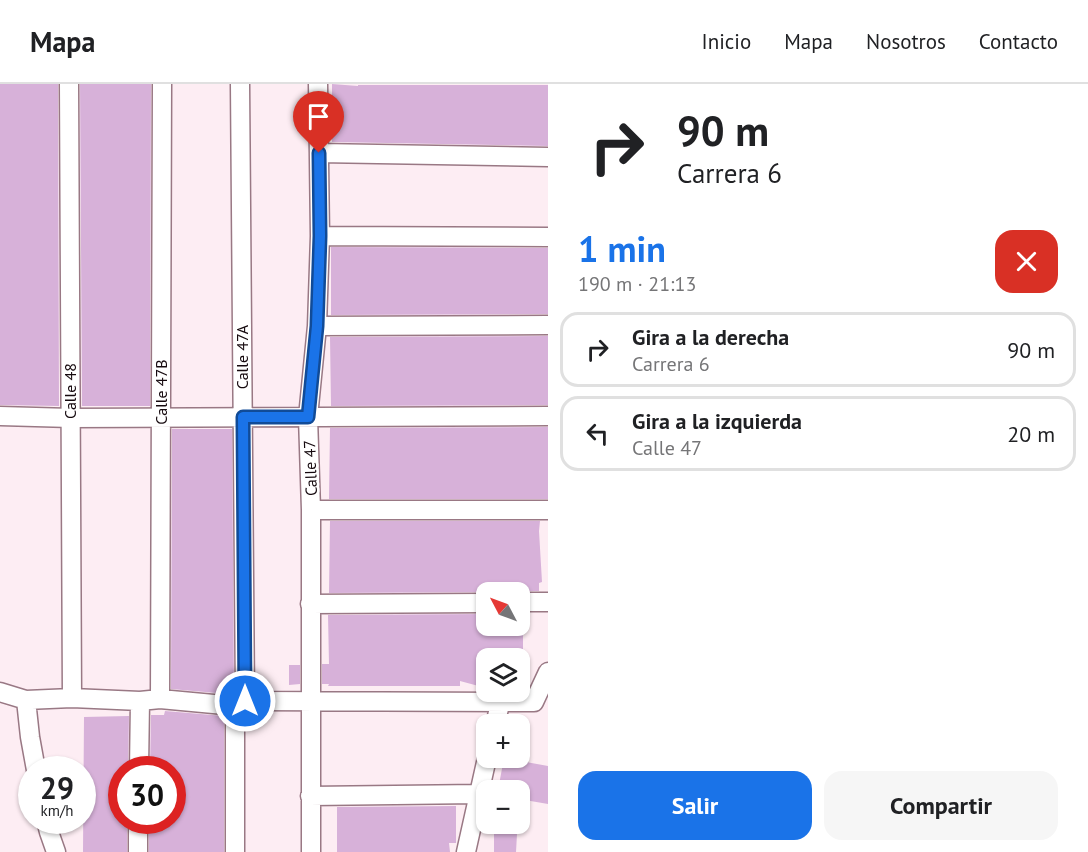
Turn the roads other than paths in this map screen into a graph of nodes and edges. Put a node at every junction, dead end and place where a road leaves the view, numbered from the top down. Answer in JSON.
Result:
{"nodes":[{"id":1,"x":69,"y":84,"type":"edge"},
{"id":2,"x":162,"y":84,"type":"edge"},
{"id":3,"x":240,"y":84,"type":"edge"},
{"id":4,"x":318,"y":84,"type":"edge"},
{"id":5,"x":319,"y":153,"type":"junction"},
{"id":6,"x":548,"y":157,"type":"edge"},
{"id":7,"x":320,"y":236,"type":"junction"},
{"id":8,"x":548,"y":237,"type":"edge"},
{"id":9,"x":548,"y":325,"type":"edge"},
{"id":10,"x":317,"y":326,"type":"junction"},
{"id":11,"x":0,"y":416,"type":"edge"},
{"id":12,"x":548,"y":416,"type":"edge"},
{"id":13,"x":70,"y":417,"type":"junction"},
{"id":14,"x":161,"y":417,"type":"junction"},
{"id":15,"x":243,"y":417,"type":"junction"},
{"id":16,"x":308,"y":417,"type":"junction"},
{"id":17,"x":311,"y":510,"type":"junction"},
{"id":18,"x":548,"y":510,"type":"edge"},
{"id":19,"x":530,"y":602,"type":"edge"},
{"id":20,"x":548,"y":602,"type":"edge"},
{"id":21,"x":476,"y":603,"type":"edge"},
{"id":22,"x":310,"y":604,"type":"junction"},
{"id":23,"x":548,"y":672,"type":"edge"},
{"id":24,"x":0,"y":692,"type":"edge"},
{"id":25,"x":72,"y":698,"type":"junction"},
{"id":26,"x":159,"y":699,"type":"junction"},
{"id":27,"x":26,"y":700,"type":"junction"},
{"id":28,"x":310,"y":700,"type":"junction"},
{"id":29,"x":140,"y":701,"type":"junction"},
{"id":30,"x":476,"y":701,"type":"edge"},
{"id":31,"x":530,"y":702,"type":"edge"},
{"id":32,"x":240,"y":704,"type":"junction"},
{"id":33,"x":33,"y":756,"type":"edge"},
{"id":34,"x":139,"y":756,"type":"edge"},
{"id":35,"x":476,"y":794,"type":"edge"},
{"id":36,"x":310,"y":796,"type":"junction"},
{"id":37,"x":476,"y":807,"type":"edge"},
{"id":38,"x":50,"y":834,"type":"edge"},
{"id":39,"x":138,"y":834,"type":"edge"},
{"id":40,"x":56,"y":852,"type":"edge"},
{"id":41,"x":138,"y":852,"type":"edge"},
{"id":42,"x":235,"y":852,"type":"edge"},
{"id":43,"x":311,"y":852,"type":"edge"},
{"id":44,"x":466,"y":852,"type":"edge"}],
"edges":[{"from":1,"to":13,"type":"street","name":"Calle 48"},
{"from":2,"to":14,"type":"street","name":"Calle 47B"},
{"from":3,"to":15,"type":"street","name":"Calle 47A"},
{"from":4,"to":5,"type":"street","name":"Calle 47"},
{"from":5,"to":6,"type":"street"},
{"from":5,"to":7,"type":"street","name":"Calle 47"},
{"from":7,"to":8,"type":"street"},
{"from":7,"to":10,"type":"street","name":"Calle 47"},
{"from":9,"to":10,"type":"street"},
{"from":10,"to":16,"type":"street","name":"Calle 47"},
{"from":11,"to":13,"type":"street"},
{"from":12,"to":16,"type":"street"},
{"from":13,"to":14,"type":"street"},
{"from":13,"to":25,"type":"street","name":"Calle 48"},
{"from":14,"to":15,"type":"street"},
{"from":14,"to":26,"type":"street","name":"Calle 47B"},
{"from":15,"to":16,"type":"street"},
{"from":15,"to":32,"type":"street","name":"Calle 47A"},
{"from":16,"to":17,"type":"street","name":"Calle 47"},
{"from":17,"to":18,"type":"street"},
{"from":17,"to":22,"type":"street","name":"Calle 47"},
{"from":19,"to":20,"type":"street"},
{"from":21,"to":22,"type":"street"},
{"from":22,"to":28,"type":"street","name":"Calle 47"},
{"from":23,"to":31,"type":"street"},
{"from":24,"to":27,"type":"street"},
{"from":25,"to":27,"type":"street"},
{"from":25,"to":29,"type":"street"},
{"from":26,"to":29,"type":"street"},
{"from":26,"to":32,"type":"street"},
{"from":27,"to":33,"type":"street"},
{"from":28,"to":30,"type":"street"},
{"from":28,"to":32,"type":"street"},
{"from":28,"to":36,"type":"street","name":"Calle 47"},
{"from":29,"to":34,"type":"street"},
{"from":32,"to":42,"type":"street","name":"Calle 47A"},
{"from":35,"to":36,"type":"street"},
{"from":36,"to":43,"type":"street","name":"Calle 47"},
{"from":37,"to":44,"type":"street"},
{"from":38,"to":40,"type":"street"},
{"from":39,"to":41,"type":"street"}]}
